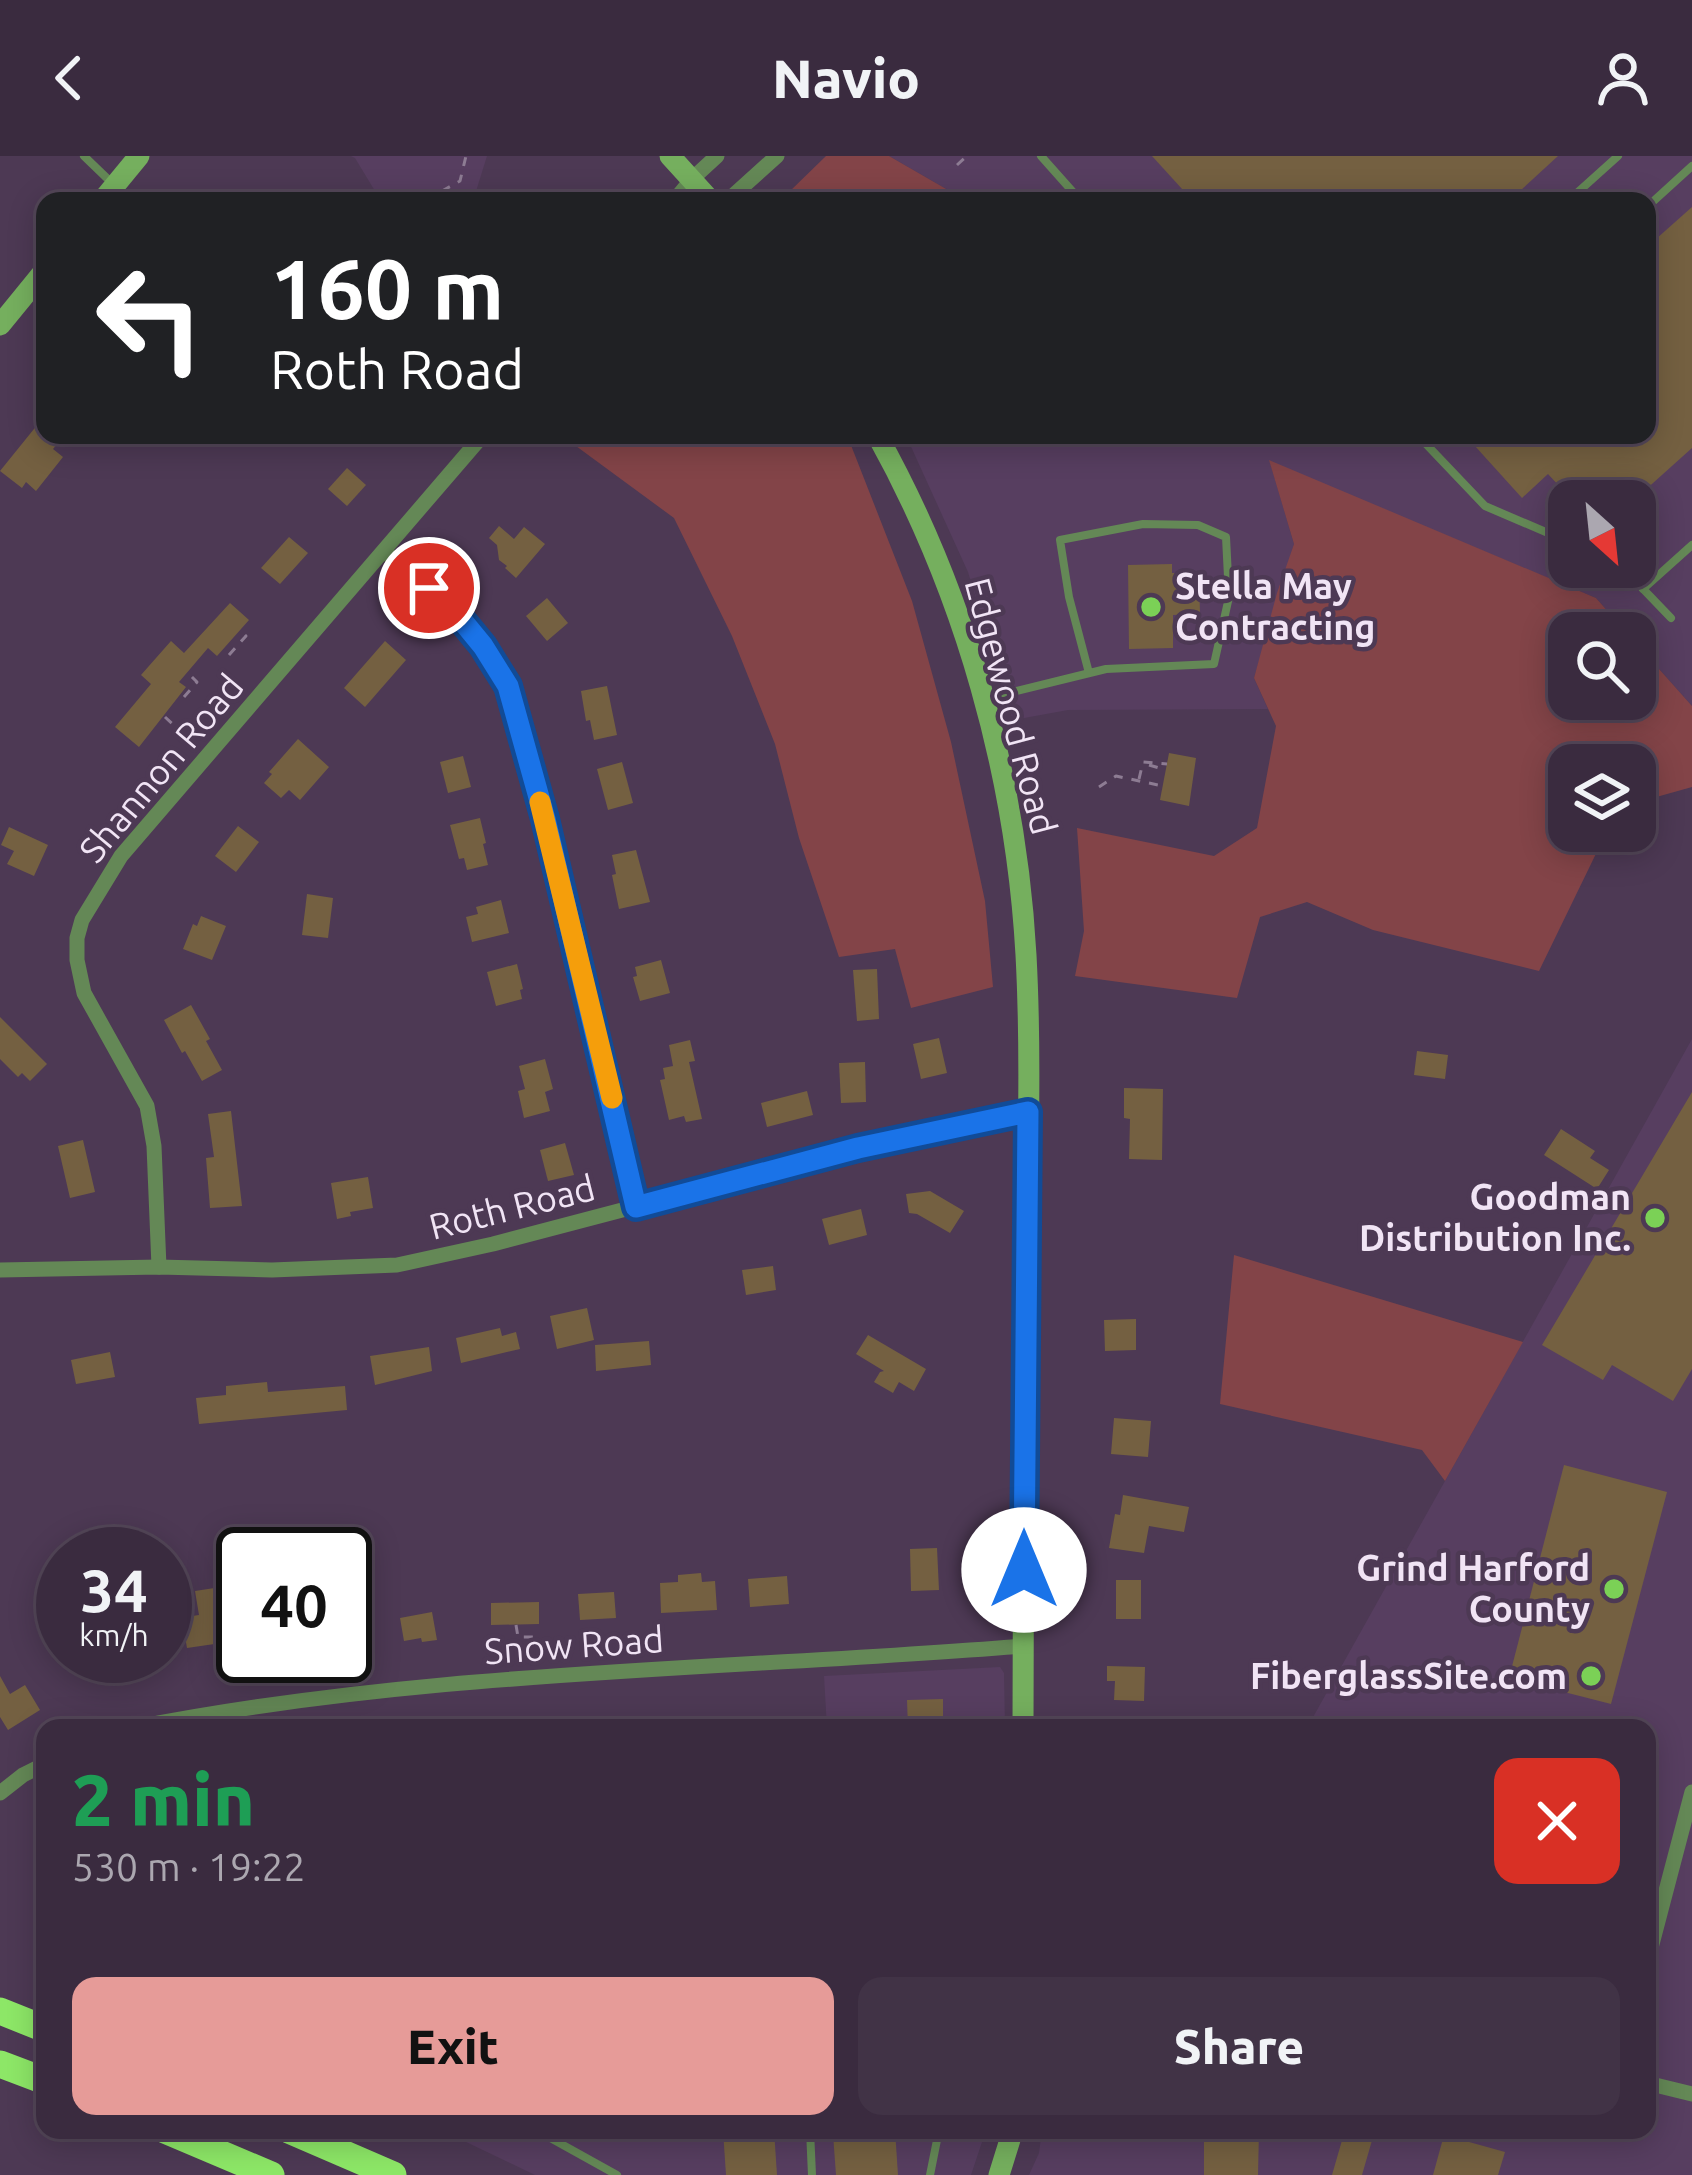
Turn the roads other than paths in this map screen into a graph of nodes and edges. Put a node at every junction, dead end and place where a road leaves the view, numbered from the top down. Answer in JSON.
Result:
{"nodes":[{"id":1,"x":84,"y":156,"type":"edge"},
{"id":2,"x":139,"y":156,"type":"edge"},
{"id":3,"x":670,"y":156,"type":"edge"},
{"id":4,"x":717,"y":156,"type":"edge"},
{"id":5,"x":777,"y":156,"type":"edge"},
{"id":6,"x":1041,"y":156,"type":"edge"},
{"id":7,"x":1618,"y":156,"type":"edge"},
{"id":8,"x":1692,"y":166,"type":"edge"},
{"id":9,"x":692,"y":179,"type":"junction"},
{"id":10,"x":107,"y":192,"type":"edge"},
{"id":11,"x":109,"y":192,"type":"edge"},
{"id":12,"x":681,"y":192,"type":"edge"},
{"id":13,"x":704,"y":192,"type":"edge"},
{"id":14,"x":737,"y":192,"type":"edge"},
{"id":15,"x":1073,"y":192,"type":"edge"},
{"id":16,"x":1578,"y":192,"type":"edge"},
{"id":17,"x":1656,"y":199,"type":"edge"},
{"id":18,"x":36,"y":281,"type":"edge"},
{"id":19,"x":0,"y":325,"type":"edge"},
{"id":20,"x":474,"y":444,"type":"edge"},
{"id":21,"x":882,"y":444,"type":"edge"},
{"id":22,"x":1426,"y":444,"type":"edge"},
{"id":23,"x":1548,"y":533,"type":"edge"},
{"id":24,"x":1692,"y":544,"type":"edge"},
{"id":25,"x":385,"y":550,"type":"junction"},
{"id":26,"x":1643,"y":589,"type":"joint"},
{"id":27,"x":1672,"y":618,"type":"dead end"},
{"id":28,"x":1089,"y":673,"type":"junction"},
{"id":29,"x":982,"y":699,"type":"junction"},
{"id":30,"x":1028,"y":1112,"type":"junction"},
{"id":31,"x":636,"y":1207,"type":"junction"},
{"id":32,"x":159,"y":1268,"type":"junction"},
{"id":33,"x":0,"y":1270,"type":"edge"},
{"id":34,"x":1023,"y":1646,"type":"junction"},
{"id":35,"x":190,"y":1719,"type":"edge"},
{"id":36,"x":1023,"y":1719,"type":"edge"},
{"id":37,"x":36,"y":1768,"type":"edge"},
{"id":38,"x":1692,"y":1792,"type":"edge"},
{"id":39,"x":0,"y":1793,"type":"edge"},
{"id":40,"x":1656,"y":1929,"type":"edge"},
{"id":41,"x":0,"y":2011,"type":"edge"},
{"id":42,"x":36,"y":2025,"type":"edge"},
{"id":43,"x":0,"y":2064,"type":"edge"},
{"id":44,"x":36,"y":2078,"type":"edge"},
{"id":45,"x":1656,"y":2086,"type":"edge"},
{"id":46,"x":1692,"y":2094,"type":"edge"},
{"id":47,"x":186,"y":2139,"type":"edge"},
{"id":48,"x":310,"y":2139,"type":"edge"},
{"id":49,"x":552,"y":2139,"type":"edge"},
{"id":50,"x":810,"y":2139,"type":"edge"},
{"id":51,"x":937,"y":2139,"type":"edge"},
{"id":52,"x":1010,"y":2139,"type":"edge"},
{"id":53,"x":271,"y":2175,"type":"edge"},
{"id":54,"x":393,"y":2175,"type":"edge"},
{"id":55,"x":617,"y":2175,"type":"edge"},
{"id":56,"x":812,"y":2175,"type":"edge"},
{"id":57,"x":930,"y":2175,"type":"edge"},
{"id":58,"x":999,"y":2175,"type":"edge"}],
"edges":[{"from":1,"to":10,"type":"lane"},
{"from":2,"to":11,"type":"street"},
{"from":3,"to":9,"type":"street"},
{"from":4,"to":9,"type":"street"},
{"from":5,"to":14,"type":"street"},
{"from":6,"to":15,"type":"lane"},
{"from":7,"to":16,"type":"lane"},
{"from":8,"to":17,"type":"lane"},
{"from":9,"to":12,"type":"street"},
{"from":9,"to":13,"type":"street"},
{"from":18,"to":19,"type":"street"},
{"from":20,"to":25,"type":"street","name":"Shannon Road"},
{"from":21,"to":29,"type":"street","name":"Edgewood Road"},
{"from":22,"to":23,"type":"lane"},
{"from":24,"to":26,"type":"lane"},
{"from":25,"to":31,"type":"street"},
{"from":25,"to":32,"type":"street","name":"Shannon Road"},
{"from":26,"to":27,"type":"lane"},
{"from":28,"to":28,"type":"lane"},
{"from":28,"to":29,"type":"lane"},
{"from":29,"to":30,"type":"street","name":"Edgewood Road"},
{"from":30,"to":31,"type":"street","name":"Roth Road"},
{"from":30,"to":34,"type":"street","name":"Edgewood Road"},
{"from":31,"to":32,"type":"street","name":"Roth Road"},
{"from":32,"to":33,"type":"street","name":"Roth Road"},
{"from":34,"to":35,"type":"street","name":"Snow Road"},
{"from":34,"to":36,"type":"street","name":"Edgewood Road"},
{"from":37,"to":39,"type":"street"},
{"from":38,"to":40,"type":"street"},
{"from":41,"to":42,"type":"highway"},
{"from":43,"to":44,"type":"highway"},
{"from":45,"to":46,"type":"street"},
{"from":47,"to":53,"type":"highway"},
{"from":48,"to":54,"type":"highway"},
{"from":49,"to":55,"type":"lane"},
{"from":50,"to":56,"type":"lane"},
{"from":51,"to":57,"type":"lane"},
{"from":52,"to":58,"type":"street"}]}
